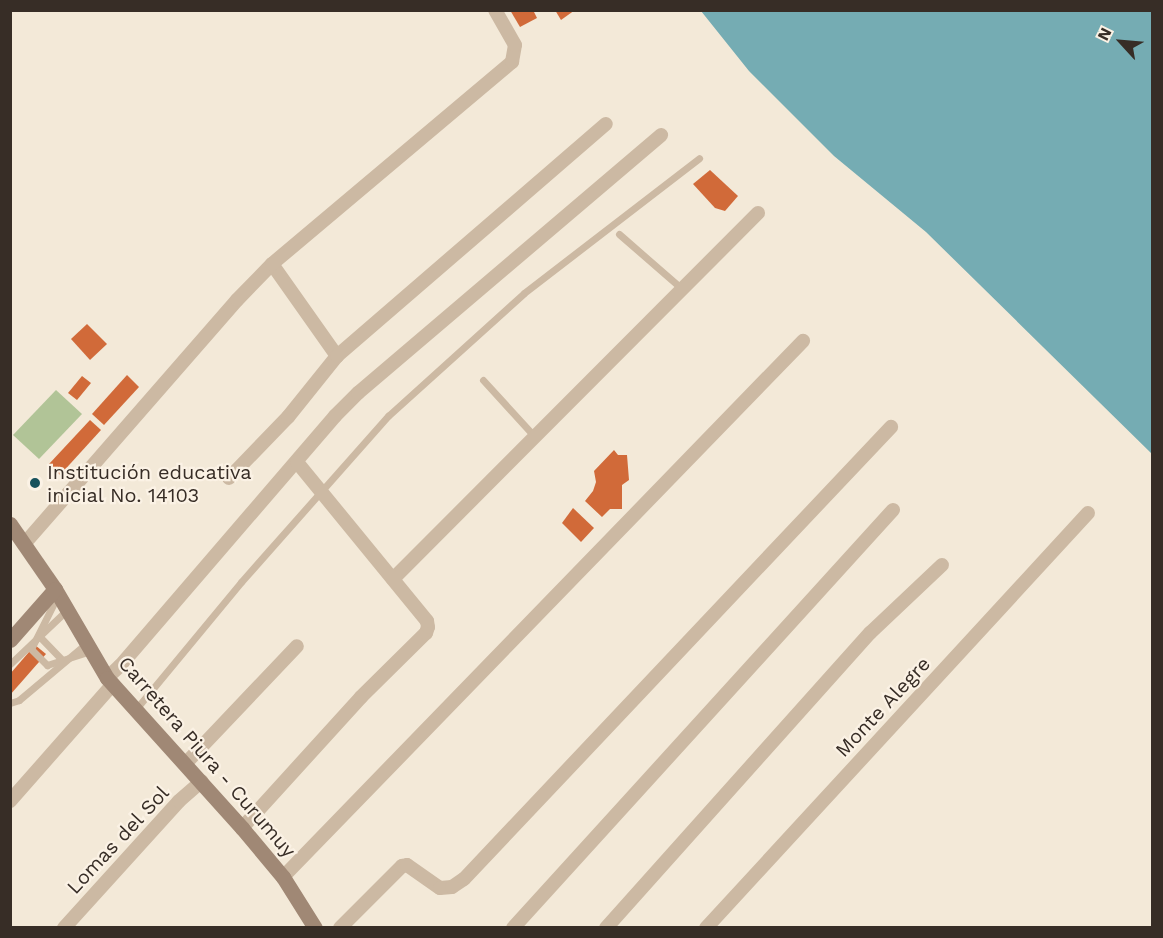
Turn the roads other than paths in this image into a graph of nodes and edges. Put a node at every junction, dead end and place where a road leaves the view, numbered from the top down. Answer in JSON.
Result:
{"nodes":[{"id":1,"x":495,"y":10,"type":"edge"},
{"id":2,"x":606,"y":124,"type":"dead end"},
{"id":3,"x":661,"y":135,"type":"dead end"},
{"id":4,"x":699,"y":159,"type":"dead end"},
{"id":5,"x":758,"y":213,"type":"dead end"},
{"id":6,"x":619,"y":234,"type":"dead end"},
{"id":7,"x":272,"y":264,"type":"junction"},
{"id":8,"x":682,"y":289,"type":"junction"},
{"id":9,"x":803,"y":341,"type":"dead end"},
{"id":10,"x":337,"y":356,"type":"junction"},
{"id":11,"x":483,"y":380,"type":"dead end"},
{"id":12,"x":891,"y":427,"type":"dead end"},
{"id":13,"x":535,"y":437,"type":"junction"},
{"id":14,"x":297,"y":462,"type":"junction"},
{"id":15,"x":229,"y":478,"type":"dead end"},
{"id":16,"x":322,"y":491,"type":"junction"},
{"id":17,"x":893,"y":510,"type":"dead end"},
{"id":18,"x":1088,"y":513,"type":"dead end"},
{"id":19,"x":10,"y":524,"type":"edge"},
{"id":20,"x":25,"y":543,"type":"junction"},
{"id":21,"x":942,"y":565,"type":"dead end"},
{"id":22,"x":393,"y":579,"type":"junction"},
{"id":23,"x":57,"y":592,"type":"junction"},
{"id":24,"x":67,"y":610,"type":"junction"},
{"id":25,"x":38,"y":639,"type":"junction"},
{"id":26,"x":10,"y":640,"type":"edge"},
{"id":27,"x":297,"y":646,"type":"dead end"},
{"id":28,"x":89,"y":647,"type":"junction"},
{"id":29,"x":64,"y":660,"type":"junction"},
{"id":30,"x":10,"y":664,"type":"edge"},
{"id":31,"x":110,"y":681,"type":"junction"},
{"id":32,"x":10,"y":703,"type":"edge"},
{"id":33,"x":136,"y":709,"type":"junction"},
{"id":34,"x":186,"y":763,"type":"junction"},
{"id":35,"x":202,"y":781,"type":"junction"},
{"id":36,"x":10,"y":801,"type":"edge"},
{"id":37,"x":242,"y":828,"type":"junction"},
{"id":38,"x":283,"y":877,"type":"junction"},
{"id":39,"x":64,"y":927,"type":"edge"},
{"id":40,"x":315,"y":927,"type":"edge"},
{"id":41,"x":340,"y":927,"type":"edge"},
{"id":42,"x":513,"y":927,"type":"edge"},
{"id":43,"x":606,"y":927,"type":"edge"},
{"id":44,"x":706,"y":927,"type":"edge"}],
"edges":[{"from":1,"to":7,"type":"street"},
{"from":2,"to":10,"type":"street"},
{"from":3,"to":14,"type":"street"},
{"from":4,"to":16,"type":"lane"},
{"from":5,"to":8,"type":"street"},
{"from":6,"to":8,"type":"lane"},
{"from":7,"to":10,"type":"street"},
{"from":7,"to":20,"type":"street"},
{"from":8,"to":13,"type":"street"},
{"from":9,"to":38,"type":"street"},
{"from":10,"to":15,"type":"street"},
{"from":11,"to":13,"type":"lane"},
{"from":12,"to":41,"type":"street"},
{"from":13,"to":22,"type":"street"},
{"from":14,"to":16,"type":"street"},
{"from":14,"to":31,"type":"street"},
{"from":16,"to":22,"type":"street"},
{"from":16,"to":33,"type":"lane"},
{"from":17,"to":42,"type":"street"},
{"from":18,"to":44,"type":"street","name":"Monte Alegre"},
{"from":19,"to":20,"type":"main road","name":"Carretera Piura - Curumuy"},
{"from":20,"to":23,"type":"main road","name":"Carretera Piura - Curumuy"},
{"from":21,"to":43,"type":"street"},
{"from":22,"to":37,"type":"street"},
{"from":23,"to":24,"type":"main road","name":"Carretera Piura - Curumuy"},
{"from":23,"to":25,"type":"lane"},
{"from":23,"to":26,"type":"main road"},
{"from":24,"to":25,"type":"lane"},
{"from":24,"to":28,"type":"main road","name":"Carretera Piura - Curumuy"},
{"from":25,"to":29,"type":"lane"},
{"from":25,"to":29,"type":"lane"},
{"from":25,"to":30,"type":"lane"},
{"from":27,"to":34,"type":"street"},
{"from":28,"to":29,"type":"lane"},
{"from":28,"to":31,"type":"main road","name":"Carretera Piura - Curumuy"},
{"from":29,"to":32,"type":"lane"},
{"from":31,"to":33,"type":"main road","name":"Carretera Piura - Curumuy"},
{"from":31,"to":36,"type":"street"},
{"from":33,"to":34,"type":"main road","name":"Carretera Piura - Curumuy"},
{"from":34,"to":35,"type":"main road","name":"Carretera Piura - Curumuy"},
{"from":35,"to":37,"type":"main road","name":"Carretera Piura - Curumuy"},
{"from":35,"to":39,"type":"street","name":"Lomas del Sol"},
{"from":37,"to":38,"type":"main road","name":"Carretera Piura - Curumuy"},
{"from":38,"to":40,"type":"main road","name":"Carretera Piura - Curumuy"}]}
